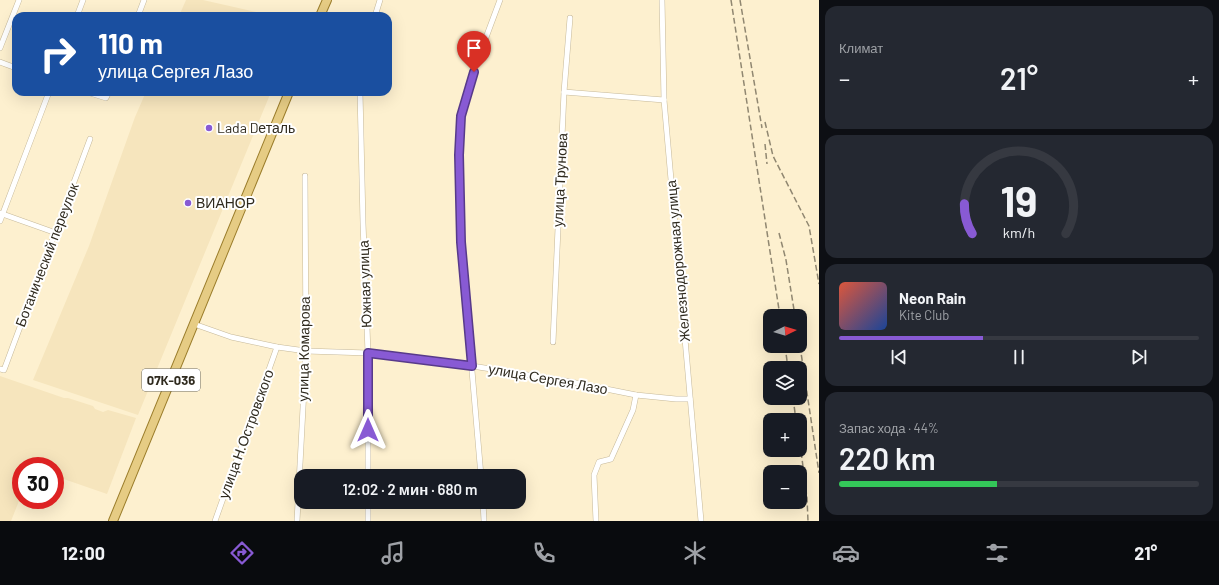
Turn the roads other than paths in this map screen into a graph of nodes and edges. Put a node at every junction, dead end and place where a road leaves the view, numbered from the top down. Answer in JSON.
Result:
{"nodes":[{"id":1,"x":19,"y":0,"type":"edge"},
{"id":2,"x":83,"y":0,"type":"edge"},
{"id":3,"x":144,"y":0,"type":"edge"},
{"id":4,"x":327,"y":0,"type":"edge"},
{"id":5,"x":380,"y":0,"type":"edge"},
{"id":6,"x":500,"y":0,"type":"edge"},
{"id":7,"x":662,"y":0,"type":"edge"},
{"id":8,"x":14,"y":12,"type":"edge"},
{"id":9,"x":78,"y":12,"type":"edge"},
{"id":10,"x":140,"y":12,"type":"edge"},
{"id":11,"x":322,"y":12,"type":"edge"},
{"id":12,"x":376,"y":12,"type":"edge"},
{"id":13,"x":12,"y":18,"type":"edge"},
{"id":14,"x":570,"y":18,"type":"dead end"},
{"id":15,"x":0,"y":48,"type":"edge"},
{"id":16,"x":0,"y":62,"type":"edge"},
{"id":17,"x":12,"y":66,"type":"edge"},
{"id":18,"x":564,"y":92,"type":"junction"},
{"id":19,"x":47,"y":96,"type":"edge"},
{"id":20,"x":287,"y":96,"type":"edge"},
{"id":21,"x":360,"y":96,"type":"edge"},
{"id":22,"x":664,"y":100,"type":"junction"},
{"id":23,"x":90,"y":139,"type":"dead end"},
{"id":24,"x":305,"y":176,"type":"dead end"},
{"id":25,"x":2,"y":213,"type":"edge"},
{"id":26,"x":0,"y":221,"type":"edge"},
{"id":27,"x":56,"y":233,"type":"junction"},
{"id":28,"x":194,"y":324,"type":"junction"},
{"id":29,"x":553,"y":342,"type":"dead end"},
{"id":30,"x":277,"y":347,"type":"junction"},
{"id":31,"x":306,"y":351,"type":"junction"},
{"id":32,"x":368,"y":353,"type":"junction"},
{"id":33,"x":472,"y":366,"type":"junction"},
{"id":34,"x":2,"y":369,"type":"edge"},
{"id":35,"x":636,"y":395,"type":"junction"},
{"id":36,"x":690,"y":399,"type":"junction"},
{"id":37,"x":368,"y":469,"type":"edge"},
{"id":38,"x":480,"y":469,"type":"edge"},
{"id":39,"x":368,"y":509,"type":"edge"},
{"id":40,"x":483,"y":509,"type":"edge"},
{"id":41,"x":113,"y":521,"type":"edge"},
{"id":42,"x":214,"y":521,"type":"edge"},
{"id":43,"x":297,"y":521,"type":"edge"},
{"id":44,"x":368,"y":521,"type":"edge"},
{"id":45,"x":484,"y":521,"type":"edge"},
{"id":46,"x":596,"y":521,"type":"edge"},
{"id":47,"x":701,"y":521,"type":"edge"}],
"edges":[{"from":1,"to":8,"type":"street"},
{"from":2,"to":9,"type":"street"},
{"from":3,"to":10,"type":"street"},
{"from":4,"to":11,"type":"main road"},
{"from":5,"to":12,"type":"street"},
{"from":6,"to":33,"type":"street"},
{"from":7,"to":22,"type":"street","name":"Железнодорожная улица"},
{"from":13,"to":15,"type":"street"},
{"from":14,"to":18,"type":"street","name":"улица Трунова"},
{"from":16,"to":17,"type":"street"},
{"from":18,"to":22,"type":"street"},
{"from":18,"to":29,"type":"street","name":"улица Трунова"},
{"from":19,"to":25,"type":"street"},
{"from":20,"to":28,"type":"main road","number":"07К-036"},
{"from":21,"to":32,"type":"street","name":"Южная улица"},
{"from":22,"to":36,"type":"street","name":"Железнодорожная улица"},
{"from":23,"to":27,"type":"street","name":"Ботанический переулок"},
{"from":24,"to":31,"type":"street","name":"улица Комарова"},
{"from":25,"to":26,"type":"street"},
{"from":25,"to":27,"type":"street"},
{"from":27,"to":34,"type":"street","name":"Ботанический переулок"},
{"from":28,"to":30,"type":"street","name":"улица Сергея Лазо"},
{"from":28,"to":41,"type":"main road","number":"07К-036"},
{"from":30,"to":31,"type":"street","name":"улица Сергея Лазо"},
{"from":30,"to":42,"type":"street","name":"улица Н.Островского"},
{"from":31,"to":32,"type":"street","name":"улица Сергея Лазо"},
{"from":31,"to":43,"type":"street","name":"улица Комарова"},
{"from":32,"to":33,"type":"street","name":"улица Сергея Лазо"},
{"from":32,"to":37,"type":"street","name":"Южная улица"},
{"from":33,"to":35,"type":"street","name":"улица Сергея Лазо"},
{"from":33,"to":38,"type":"street"},
{"from":35,"to":36,"type":"street","name":"улица Сергея Лазо"},
{"from":35,"to":46,"type":"street"},
{"from":36,"to":47,"type":"street","name":"Железнодорожная улица"},
{"from":39,"to":44,"type":"street"},
{"from":40,"to":45,"type":"street"}]}
